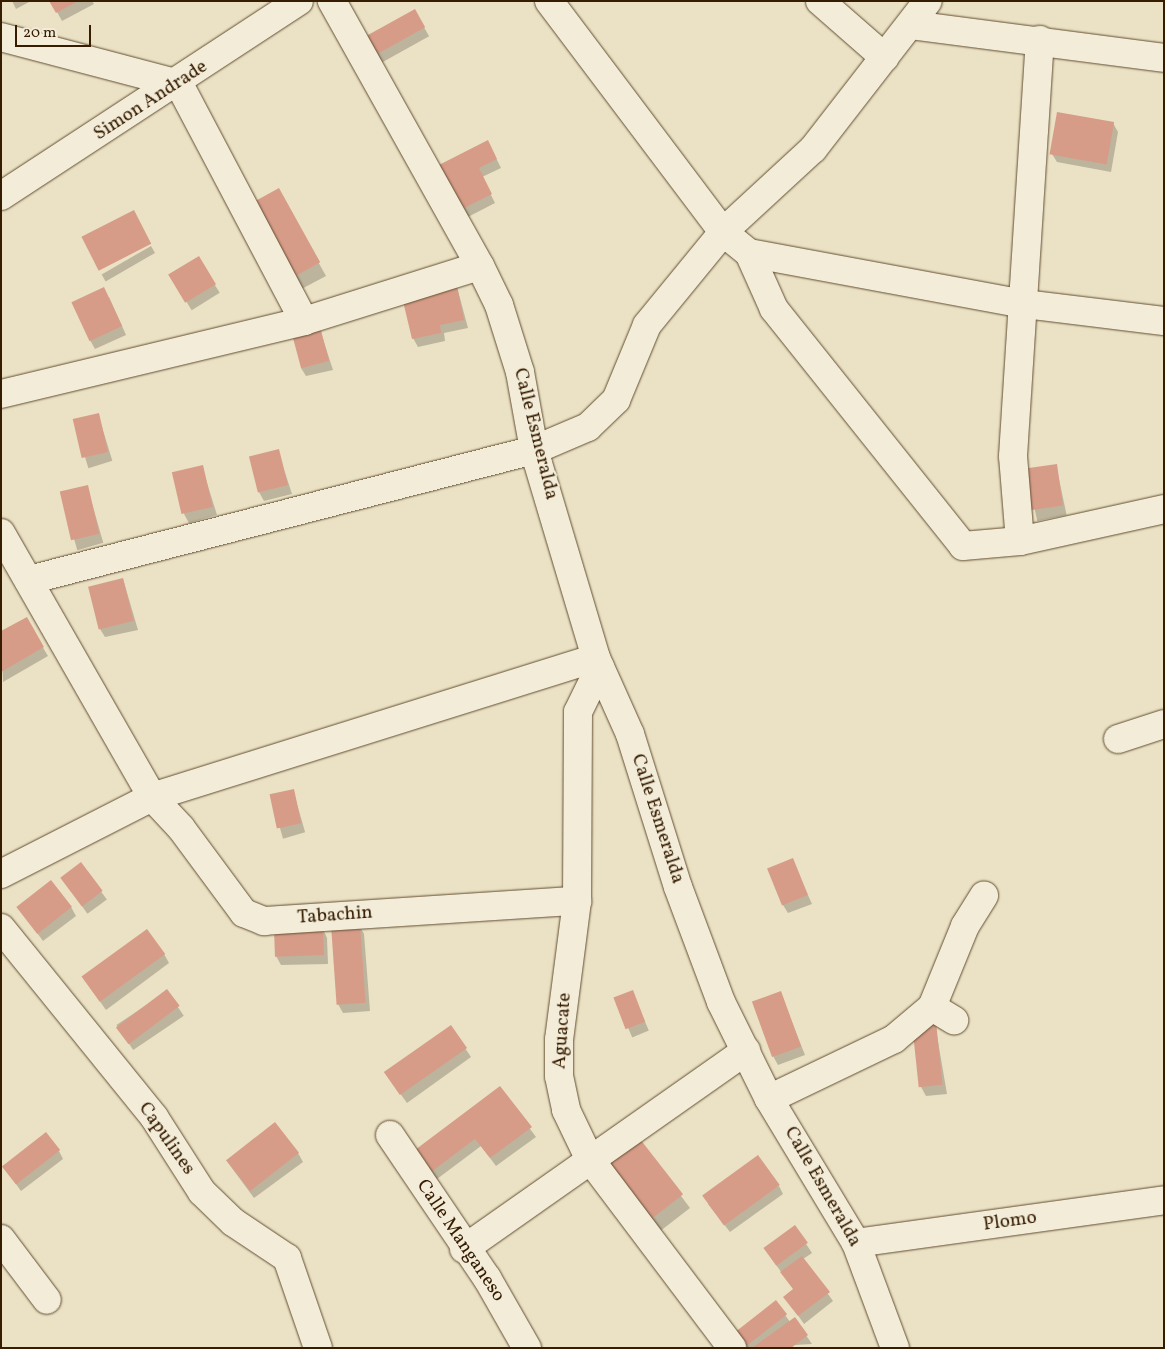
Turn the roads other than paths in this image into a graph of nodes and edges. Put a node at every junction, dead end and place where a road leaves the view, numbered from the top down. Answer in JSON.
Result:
{"nodes":[{"id":1,"x":299,"y":1,"type":"edge"},
{"id":2,"x":332,"y":1,"type":"edge"},
{"id":3,"x":549,"y":1,"type":"edge"},
{"id":4,"x":820,"y":1,"type":"edge"},
{"id":5,"x":928,"y":1,"type":"edge"},
{"id":6,"x":911,"y":25,"type":"junction"},
{"id":7,"x":1,"y":38,"type":"edge"},
{"id":8,"x":1040,"y":40,"type":"junction"},
{"id":9,"x":885,"y":58,"type":"junction"},
{"id":10,"x":1164,"y":58,"type":"edge"},
{"id":11,"x":179,"y":84,"type":"junction"},
{"id":12,"x":1,"y":196,"type":"edge"},
{"id":13,"x":723,"y":232,"type":"junction"},
{"id":14,"x":749,"y":253,"type":"junction"},
{"id":15,"x":480,"y":266,"type":"junction"},
{"id":16,"x":1026,"y":304,"type":"junction"},
{"id":17,"x":304,"y":321,"type":"junction"},
{"id":18,"x":1164,"y":321,"type":"edge"},
{"id":19,"x":1,"y":394,"type":"edge"},
{"id":20,"x":534,"y":450,"type":"junction"},
{"id":21,"x":1164,"y":509,"type":"edge"},
{"id":22,"x":1020,"y":541,"type":"junction"},
{"id":23,"x":4,"y":546,"type":"edge"},
{"id":24,"x":29,"y":580,"type":"junction"},
{"id":25,"x":598,"y":663,"type":"junction"},
{"id":26,"x":1164,"y":724,"type":"edge"},
{"id":27,"x":1118,"y":739,"type":"dead end"},
{"id":28,"x":152,"y":797,"type":"junction"},
{"id":29,"x":1,"y":874,"type":"edge"},
{"id":30,"x":984,"y":896,"type":"dead end"},
{"id":31,"x":577,"y":901,"type":"junction"},
{"id":32,"x":1,"y":928,"type":"edge"},
{"id":33,"x":746,"y":1051,"type":"junction"},
{"id":34,"x":769,"y":1099,"type":"junction"},
{"id":35,"x":390,"y":1135,"type":"dead end"},
{"id":36,"x":589,"y":1158,"type":"junction"},
{"id":37,"x":1164,"y":1200,"type":"edge"},
{"id":38,"x":1,"y":1239,"type":"edge"},
{"id":39,"x":856,"y":1243,"type":"junction"},
{"id":40,"x":464,"y":1249,"type":"junction"},
{"id":41,"x":47,"y":1300,"type":"dead end"},
{"id":42,"x":318,"y":1348,"type":"edge"},
{"id":43,"x":527,"y":1348,"type":"edge"},
{"id":44,"x":732,"y":1348,"type":"edge"},
{"id":45,"x":895,"y":1348,"type":"edge"}],
"edges":[{"from":1,"to":11,"type":"street","name":"Simon Andrade"},
{"from":2,"to":15,"type":"street","name":"Calle Esmeralda"},
{"from":3,"to":13,"type":"street"},
{"from":4,"to":9,"type":"street"},
{"from":5,"to":6,"type":"street"},
{"from":6,"to":8,"type":"street"},
{"from":6,"to":9,"type":"street"},
{"from":7,"to":11,"type":"street"},
{"from":8,"to":10,"type":"street"},
{"from":8,"to":16,"type":"street"},
{"from":9,"to":13,"type":"street"},
{"from":11,"to":12,"type":"street","name":"Simon Andrade"},
{"from":11,"to":17,"type":"street"},
{"from":13,"to":14,"type":"street"},
{"from":13,"to":20,"type":"street"},
{"from":14,"to":16,"type":"street"},
{"from":14,"to":22,"type":"street"},
{"from":15,"to":17,"type":"street"},
{"from":15,"to":20,"type":"street","name":"Calle Esmeralda"},
{"from":16,"to":18,"type":"street"},
{"from":16,"to":22,"type":"street"},
{"from":17,"to":19,"type":"street"},
{"from":20,"to":24,"type":"street"},
{"from":20,"to":25,"type":"street","name":"Calle Esmeralda"},
{"from":21,"to":22,"type":"street"},
{"from":23,"to":24,"type":"street","name":"Tabachin"},
{"from":24,"to":28,"type":"street","name":"Tabachin"},
{"from":25,"to":28,"type":"street"},
{"from":25,"to":31,"type":"street","name":"Aguacate"},
{"from":25,"to":33,"type":"street","name":"Calle Esmeralda"},
{"from":26,"to":27,"type":"street"},
{"from":28,"to":29,"type":"street"},
{"from":28,"to":31,"type":"street","name":"Tabachin"},
{"from":30,"to":34,"type":"street"},
{"from":31,"to":36,"type":"street","name":"Aguacate"},
{"from":32,"to":42,"type":"street","name":"Capulines"},
{"from":33,"to":34,"type":"street","name":"Calle Esmeralda"},
{"from":33,"to":36,"type":"street"},
{"from":34,"to":39,"type":"street","name":"Calle Esmeralda"},
{"from":35,"to":40,"type":"street","name":"Calle Manganeso"},
{"from":36,"to":40,"type":"street"},
{"from":36,"to":44,"type":"street","name":"Aguacate"},
{"from":37,"to":39,"type":"street","name":"Plomo"},
{"from":38,"to":41,"type":"street"},
{"from":39,"to":45,"type":"street","name":"Calle Esmeralda"},
{"from":40,"to":43,"type":"street","name":"Calle Manganeso"}]}
